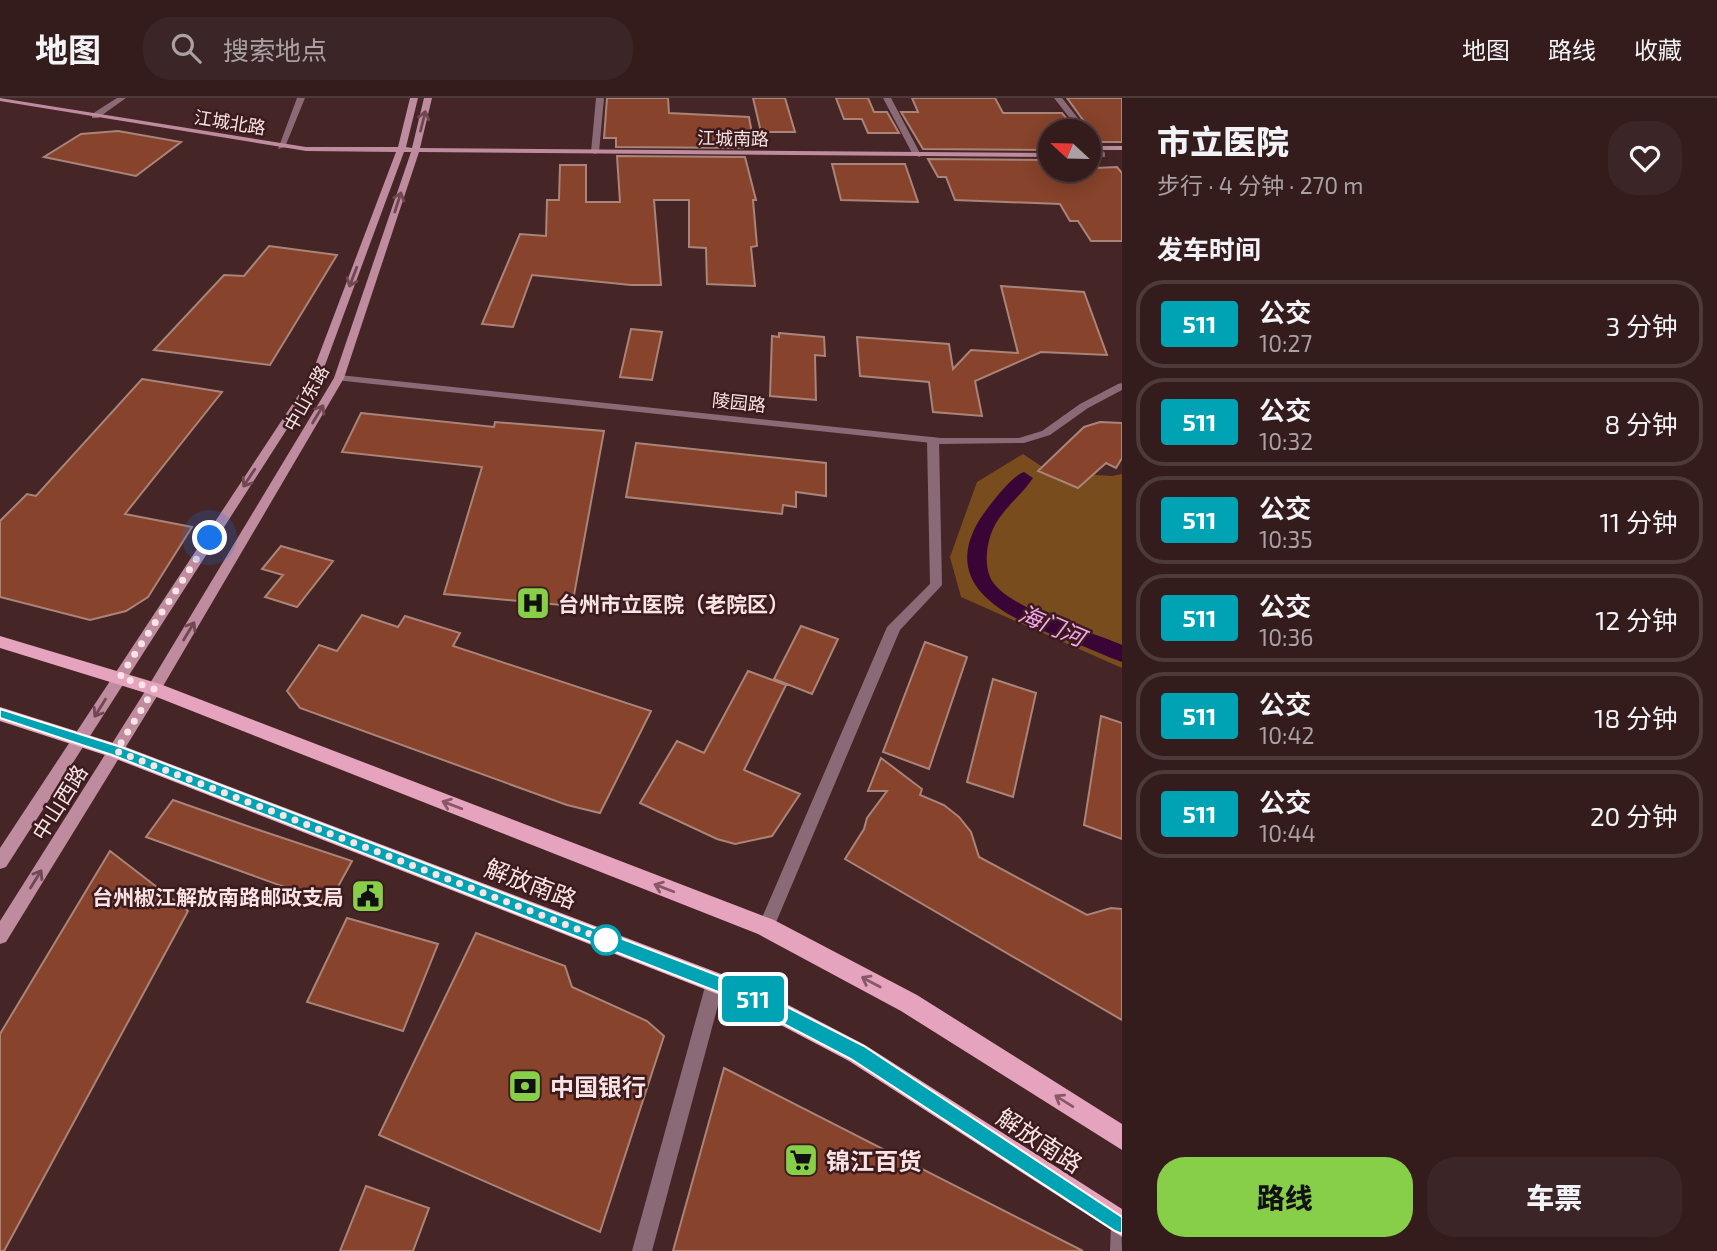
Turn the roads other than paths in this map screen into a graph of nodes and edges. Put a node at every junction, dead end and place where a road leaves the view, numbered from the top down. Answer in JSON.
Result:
{"nodes":[{"id":1,"x":23,"y":98,"type":"edge"},
{"id":2,"x":122,"y":98,"type":"edge"},
{"id":3,"x":301,"y":98,"type":"edge"},
{"id":4,"x":414,"y":98,"type":"edge"},
{"id":5,"x":428,"y":98,"type":"edge"},
{"id":6,"x":600,"y":98,"type":"edge"},
{"id":7,"x":887,"y":98,"type":"edge"},
{"id":8,"x":1058,"y":98,"type":"edge"},
{"id":9,"x":0,"y":99,"type":"edge"},
{"id":10,"x":99,"y":114,"type":"junction"},
{"id":11,"x":1075,"y":119,"type":"edge"},
{"id":12,"x":282,"y":143,"type":"junction"},
{"id":13,"x":911,"y":146,"type":"junction"},
{"id":14,"x":1038,"y":147,"type":"edge"},
{"id":15,"x":402,"y":148,"type":"junction"},
{"id":16,"x":416,"y":148,"type":"junction"},
{"id":17,"x":595,"y":148,"type":"junction"},
{"id":18,"x":1122,"y":148,"type":"edge"},
{"id":19,"x":1101,"y":150,"type":"edge"},
{"id":20,"x":1101,"y":151,"type":"edge"},
{"id":21,"x":917,"y":155,"type":"junction"},
{"id":22,"x":1038,"y":155,"type":"edge"},
{"id":23,"x":1122,"y":155,"type":"edge"},
{"id":24,"x":339,"y":378,"type":"junction"},
{"id":25,"x":1122,"y":386,"type":"edge"},
{"id":26,"x":933,"y":440,"type":"junction"},
{"id":27,"x":0,"y":642,"type":"edge"},
{"id":28,"x":120,"y":677,"type":"junction"},
{"id":29,"x":154,"y":689,"type":"junction"},
{"id":30,"x":0,"y":714,"type":"edge"},
{"id":31,"x":80,"y":740,"type":"junction"},
{"id":32,"x":116,"y":751,"type":"junction"},
{"id":33,"x":0,"y":862,"type":"edge"},
{"id":34,"x":766,"y":927,"type":"junction"},
{"id":35,"x":0,"y":936,"type":"edge"},
{"id":36,"x":715,"y":983,"type":"junction"},
{"id":37,"x":1122,"y":1138,"type":"edge"},
{"id":38,"x":1122,"y":1224,"type":"edge"},
{"id":39,"x":642,"y":1251,"type":"edge"},
{"id":40,"x":1120,"y":1251,"type":"edge"}],
"edges":[{"from":1,"to":10,"type":"main road","name":"江城北路"},
{"from":2,"to":10,"type":"street"},
{"from":3,"to":12,"type":"street"},
{"from":4,"to":15,"type":"main road","name":"中山东路"},
{"from":16,"to":5,"type":"main road","name":"中山东路","one_way":true},
{"from":6,"to":17,"type":"street"},
{"from":7,"to":13,"type":"street"},
{"from":8,"to":11,"type":"street"},
{"from":9,"to":10,"type":"main road","name":"江城北路"},
{"from":10,"to":12,"type":"main road","name":"江城北路"},
{"from":12,"to":15,"type":"main road","name":"江城北路"},
{"from":13,"to":14,"type":"main road","name":"江城南路"},
{"from":13,"to":17,"type":"main road","name":"江城南路"},
{"from":13,"to":21,"type":"street"},
{"from":15,"to":16,"type":"main road","name":"江城北路"},
{"from":15,"to":28,"type":"main road","name":"中山东路","one_way":true},
{"from":16,"to":17,"type":"main road","name":"江城南路"},
{"from":24,"to":16,"type":"main road","name":"中山东路","one_way":true},
{"from":17,"to":21,"type":"main road","name":"江城南路"},
{"from":18,"to":19,"type":"main road"},
{"from":20,"to":23,"type":"main road"},
{"from":21,"to":22,"type":"main road","name":"江城南路"},
{"from":24,"to":26,"type":"street","name":"陵园路"},
{"from":29,"to":24,"type":"main road","name":"中山东路","one_way":true},
{"from":25,"to":26,"type":"street","name":"陵园路"},
{"from":26,"to":34,"type":"street"},
{"from":27,"to":28,"type":"main road","name":"解放南路"},
{"from":28,"to":29,"type":"main road","name":"解放南路"},
{"from":28,"to":31,"type":"main road","name":"中山西路","one_way":true},
{"from":29,"to":32,"type":"main road","name":"中山西路"},
{"from":34,"to":29,"type":"main road","name":"解放南路","one_way":true},
{"from":30,"to":31,"type":"main road","name":"解放南路"},
{"from":31,"to":32,"type":"main road","name":"解放南路"},
{"from":31,"to":33,"type":"main road","name":"中山西路"},
{"from":35,"to":32,"type":"main road","name":"中山西路","one_way":true},
{"from":32,"to":36,"type":"main road","name":"解放南路"},
{"from":37,"to":34,"type":"main road","name":"解放南路","one_way":true},
{"from":36,"to":38,"type":"main road","name":"解放南路"},
{"from":36,"to":39,"type":"street"},
{"from":38,"to":40,"type":"street"}]}
